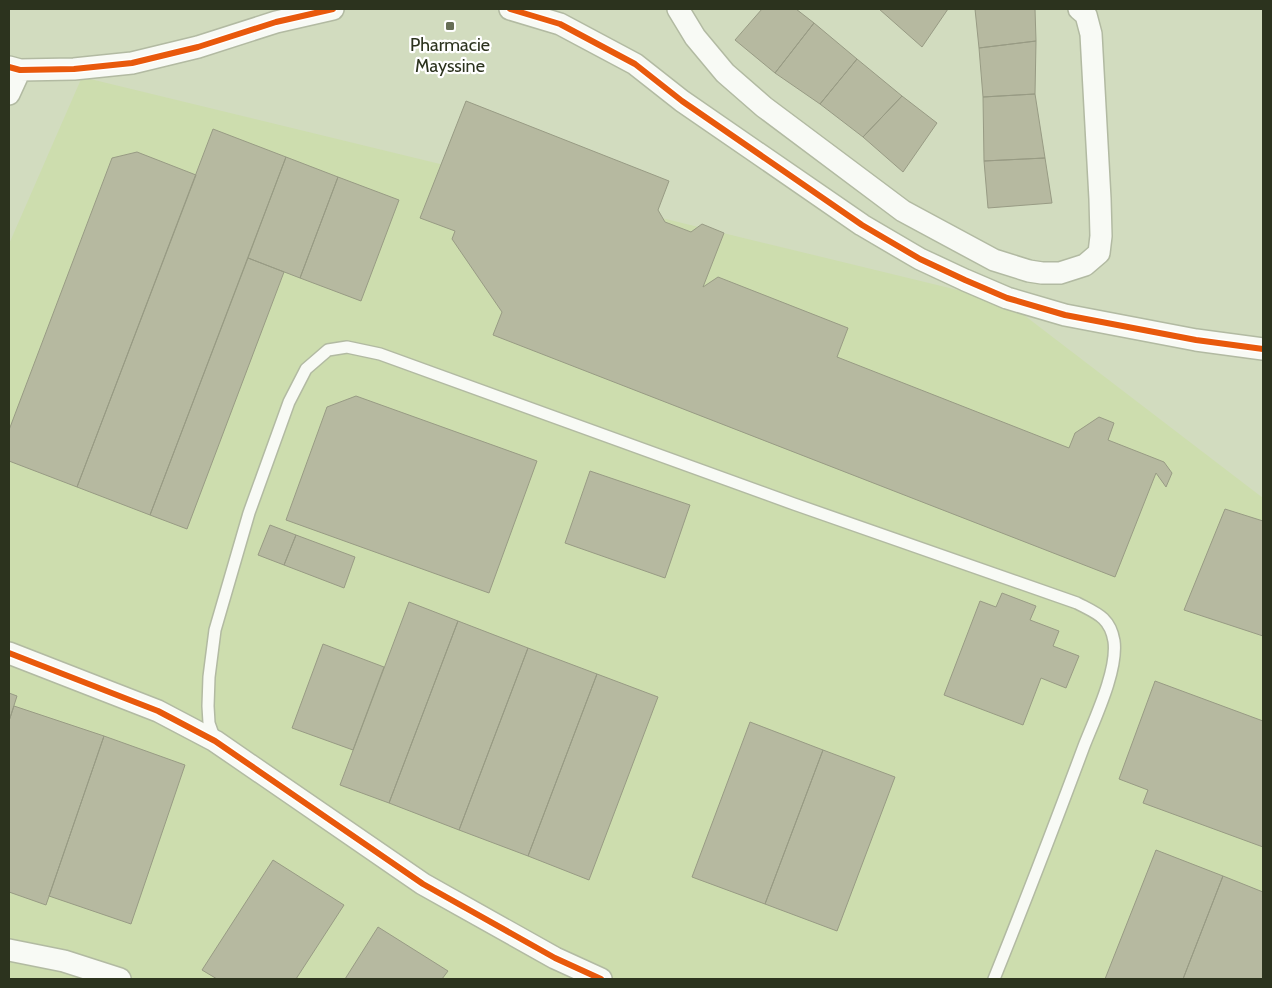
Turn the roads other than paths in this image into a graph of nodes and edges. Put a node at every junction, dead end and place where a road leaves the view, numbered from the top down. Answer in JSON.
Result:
{"nodes":[{"id":1,"x":333,"y":9,"type":"edge"},
{"id":2,"x":510,"y":9,"type":"edge"},
{"id":3,"x":678,"y":9,"type":"edge"},
{"id":4,"x":1079,"y":9,"type":"edge"},
{"id":5,"x":15,"y":68,"type":"edge"},
{"id":6,"x":9,"y":94,"type":"edge"},
{"id":7,"x":1263,"y":349,"type":"edge"},
{"id":8,"x":9,"y":652,"type":"edge"},
{"id":9,"x":215,"y":741,"type":"junction"},
{"id":10,"x":9,"y":950,"type":"edge"},
{"id":11,"x":120,"y":979,"type":"edge"},
{"id":12,"x":601,"y":979,"type":"edge"},
{"id":13,"x":994,"y":979,"type":"edge"}],
"edges":[{"from":1,"to":5,"type":"street"},
{"from":2,"to":7,"type":"street"},
{"from":3,"to":4,"type":"street"},
{"from":5,"to":6,"type":"street"},
{"from":8,"to":9,"type":"street"},
{"from":9,"to":12,"type":"street"},
{"from":9,"to":13,"type":"lane"},
{"from":10,"to":11,"type":"street"}]}
